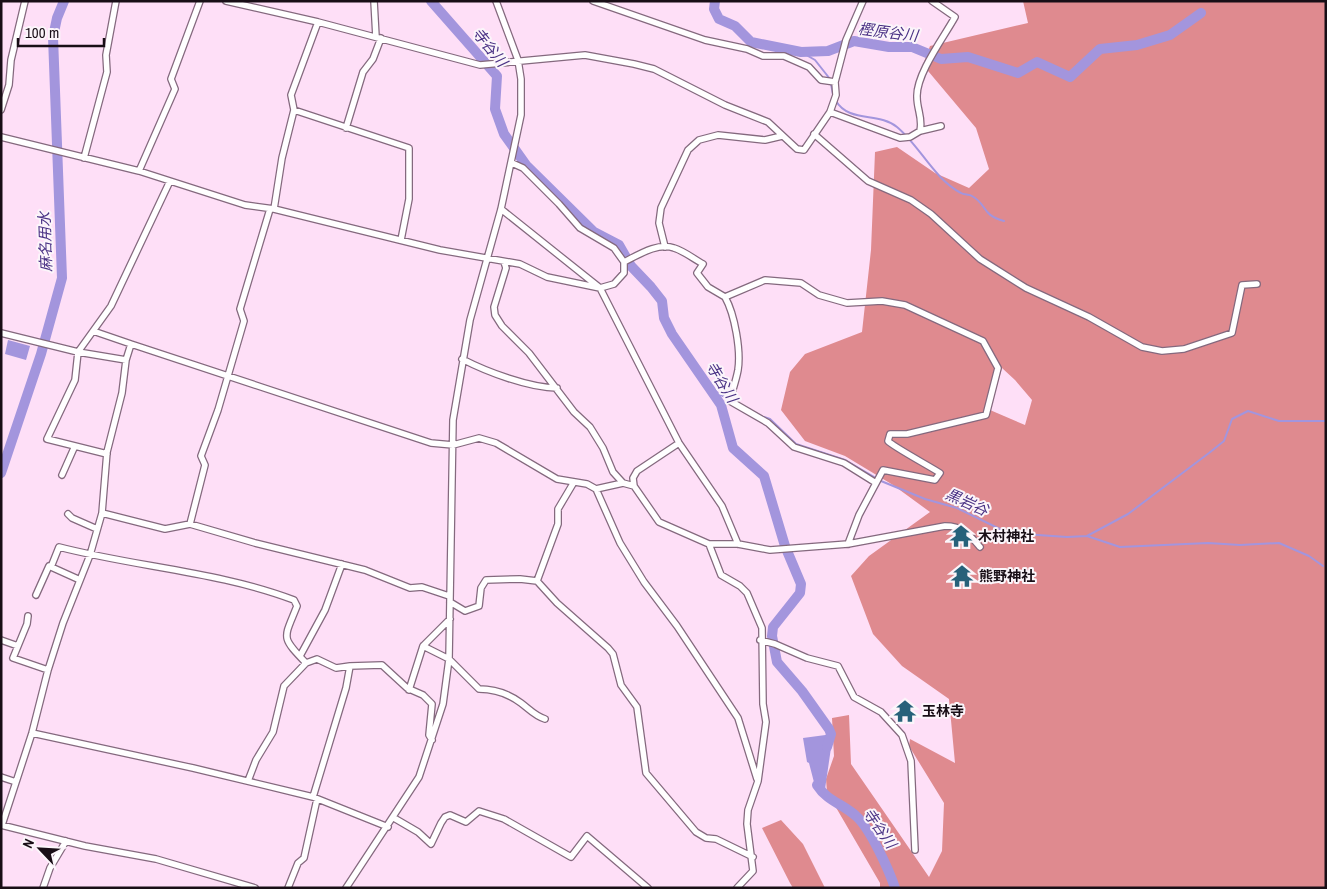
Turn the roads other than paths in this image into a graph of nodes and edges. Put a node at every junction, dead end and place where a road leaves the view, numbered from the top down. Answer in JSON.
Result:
{"nodes":[{"id":1,"x":25,"y":1,"type":"edge"},
{"id":2,"x":116,"y":1,"type":"edge"},
{"id":3,"x":200,"y":1,"type":"edge"},
{"id":4,"x":226,"y":1,"type":"edge"},
{"id":5,"x":374,"y":1,"type":"edge"},
{"id":6,"x":496,"y":1,"type":"edge"},
{"id":7,"x":593,"y":1,"type":"edge"},
{"id":8,"x":863,"y":1,"type":"edge"},
{"id":9,"x":932,"y":1,"type":"edge"},
{"id":10,"x":318,"y":22,"type":"junction"},
{"id":11,"x":379,"y":37,"type":"junction"},
{"id":12,"x":518,"y":60,"type":"junction"},
{"id":13,"x":835,"y":82,"type":"junction"},
{"id":14,"x":1,"y":110,"type":"edge"},
{"id":15,"x":294,"y":110,"type":"junction"},
{"id":16,"x":830,"y":112,"type":"junction"},
{"id":17,"x":941,"y":126,"type":"dead end"},
{"id":18,"x":346,"y":128,"type":"junction"},
{"id":19,"x":920,"y":131,"type":"junction"},
{"id":20,"x":814,"y":134,"type":"junction"},
{"id":21,"x":782,"y":136,"type":"junction"},
{"id":22,"x":1,"y":137,"type":"edge"},
{"id":23,"x":84,"y":158,"type":"junction"},
{"id":24,"x":512,"y":163,"type":"junction"},
{"id":25,"x":139,"y":171,"type":"junction"},
{"id":26,"x":170,"y":181,"type":"junction"},
{"id":27,"x":272,"y":209,"type":"junction"},
{"id":28,"x":501,"y":209,"type":"junction"},
{"id":29,"x":402,"y":240,"type":"junction"},
{"id":30,"x":665,"y":247,"type":"junction"},
{"id":31,"x":486,"y":257,"type":"junction"},
{"id":32,"x":504,"y":262,"type":"junction"},
{"id":33,"x":624,"y":262,"type":"junction"},
{"id":34,"x":1257,"y":284,"type":"dead end"},
{"id":35,"x":600,"y":288,"type":"junction"},
{"id":36,"x":725,"y":298,"type":"junction"},
{"id":37,"x":93,"y":330,"type":"junction"},
{"id":38,"x":1,"y":333,"type":"edge"},
{"id":39,"x":131,"y":344,"type":"junction"},
{"id":40,"x":78,"y":352,"type":"junction"},
{"id":41,"x":462,"y":359,"type":"junction"},
{"id":42,"x":126,"y":360,"type":"junction"},
{"id":43,"x":227,"y":376,"type":"junction"},
{"id":44,"x":557,"y":388,"type":"junction"},
{"id":45,"x":453,"y":444,"type":"junction"},
{"id":46,"x":679,"y":444,"type":"junction"},
{"id":47,"x":74,"y":448,"type":"junction"},
{"id":48,"x":107,"y":454,"type":"junction"},
{"id":49,"x":62,"y":475,"type":"dead end"},
{"id":50,"x":878,"y":481,"type":"junction"},
{"id":51,"x":574,"y":482,"type":"junction"},
{"id":52,"x":623,"y":483,"type":"junction"},
{"id":53,"x":634,"y":486,"type":"junction"},
{"id":54,"x":596,"y":489,"type":"junction"},
{"id":55,"x":102,"y":513,"type":"junction"},
{"id":56,"x":68,"y":514,"type":"dead end"},
{"id":57,"x":190,"y":524,"type":"junction"},
{"id":58,"x":97,"y":529,"type":"junction"},
{"id":59,"x":709,"y":544,"type":"junction"},
{"id":60,"x":738,"y":544,"type":"junction"},
{"id":61,"x":848,"y":544,"type":"junction"},
{"id":62,"x":980,"y":547,"type":"dead end"},
{"id":63,"x":90,"y":555,"type":"junction"},
{"id":64,"x":342,"y":564,"type":"junction"},
{"id":65,"x":51,"y":567,"type":"junction"},
{"id":66,"x":80,"y":580,"type":"junction"},
{"id":67,"x":537,"y":581,"type":"junction"},
{"id":68,"x":36,"y":595,"type":"dead end"},
{"id":69,"x":449,"y":599,"type":"junction"},
{"id":70,"x":28,"y":616,"type":"dead end"},
{"id":71,"x":450,"y":620,"type":"junction"},
{"id":72,"x":1,"y":640,"type":"edge"},
{"id":73,"x":760,"y":640,"type":"junction"},
{"id":74,"x":18,"y":646,"type":"junction"},
{"id":75,"x":423,"y":646,"type":"junction"},
{"id":76,"x":300,"y":656,"type":"junction"},
{"id":77,"x":449,"y":659,"type":"junction"},
{"id":78,"x":306,"y":662,"type":"junction"},
{"id":79,"x":350,"y":666,"type":"junction"},
{"id":80,"x":48,"y":670,"type":"junction"},
{"id":81,"x":409,"y":690,"type":"junction"},
{"id":82,"x":545,"y":719,"type":"dead end"},
{"id":83,"x":32,"y":733,"type":"junction"},
{"id":84,"x":432,"y":740,"type":"junction"},
{"id":85,"x":1,"y":777,"type":"edge"},
{"id":86,"x":248,"y":781,"type":"junction"},
{"id":87,"x":758,"y":781,"type":"junction"},
{"id":88,"x":16,"y":782,"type":"junction"},
{"id":89,"x":315,"y":798,"type":"junction"},
{"id":90,"x":394,"y":818,"type":"junction"},
{"id":91,"x":2,"y":825,"type":"edge"},
{"id":92,"x":388,"y":827,"type":"junction"},
{"id":93,"x":66,"y":841,"type":"junction"},
{"id":94,"x":915,"y":850,"type":"dead end"},
{"id":95,"x":753,"y":857,"type":"junction"},
{"id":96,"x":247,"y":887,"type":"edge"},
{"id":97,"x":43,"y":888,"type":"edge"},
{"id":98,"x":255,"y":888,"type":"edge"},
{"id":99,"x":288,"y":888,"type":"edge"},
{"id":100,"x":346,"y":888,"type":"edge"},
{"id":101,"x":648,"y":888,"type":"edge"},
{"id":102,"x":737,"y":888,"type":"edge"}],
"edges":[{"from":1,"to":14,"type":"street"},
{"from":2,"to":23,"type":"street"},
{"from":3,"to":25,"type":"street"},
{"from":4,"to":10,"type":"street"},
{"from":5,"to":11,"type":"street"},
{"from":6,"to":12,"type":"street"},
{"from":7,"to":13,"type":"street"},
{"from":8,"to":13,"type":"street"},
{"from":9,"to":19,"type":"street"},
{"from":10,"to":11,"type":"street"},
{"from":10,"to":15,"type":"street"},
{"from":11,"to":12,"type":"street"},
{"from":11,"to":18,"type":"street"},
{"from":12,"to":21,"type":"street"},
{"from":12,"to":24,"type":"street"},
{"from":13,"to":16,"type":"street"},
{"from":15,"to":18,"type":"street"},
{"from":15,"to":27,"type":"street"},
{"from":16,"to":19,"type":"street"},
{"from":16,"to":20,"type":"street"},
{"from":17,"to":19,"type":"street"},
{"from":18,"to":29,"type":"street"},
{"from":20,"to":21,"type":"street"},
{"from":20,"to":34,"type":"street"},
{"from":21,"to":30,"type":"street"},
{"from":22,"to":23,"type":"street"},
{"from":23,"to":25,"type":"street"},
{"from":24,"to":28,"type":"street"},
{"from":24,"to":33,"type":"street"},
{"from":25,"to":26,"type":"street"},
{"from":26,"to":27,"type":"street"},
{"from":26,"to":37,"type":"street"},
{"from":27,"to":29,"type":"street"},
{"from":27,"to":43,"type":"street"},
{"from":28,"to":31,"type":"street"},
{"from":28,"to":35,"type":"street"},
{"from":29,"to":31,"type":"street"},
{"from":30,"to":33,"type":"street"},
{"from":30,"to":36,"type":"street"},
{"from":31,"to":32,"type":"street"},
{"from":31,"to":41,"type":"street"},
{"from":32,"to":35,"type":"street"},
{"from":32,"to":44,"type":"street"},
{"from":33,"to":35,"type":"street"},
{"from":35,"to":46,"type":"street"},
{"from":36,"to":50,"type":"street"},
{"from":36,"to":50,"type":"street"},
{"from":37,"to":39,"type":"street"},
{"from":37,"to":40,"type":"street"},
{"from":38,"to":40,"type":"street"},
{"from":39,"to":42,"type":"street"},
{"from":39,"to":43,"type":"street"},
{"from":40,"to":42,"type":"street"},
{"from":40,"to":47,"type":"street"},
{"from":41,"to":44,"type":"street"},
{"from":41,"to":45,"type":"street"},
{"from":42,"to":48,"type":"street"},
{"from":43,"to":45,"type":"street"},
{"from":43,"to":57,"type":"street"},
{"from":44,"to":52,"type":"street"},
{"from":45,"to":51,"type":"street"},
{"from":45,"to":69,"type":"street"},
{"from":46,"to":53,"type":"street"},
{"from":46,"to":60,"type":"street"},
{"from":47,"to":48,"type":"street"},
{"from":47,"to":49,"type":"street"},
{"from":48,"to":55,"type":"street"},
{"from":50,"to":61,"type":"street"},
{"from":51,"to":54,"type":"street"},
{"from":51,"to":67,"type":"street"},
{"from":52,"to":53,"type":"street"},
{"from":52,"to":54,"type":"street"},
{"from":53,"to":59,"type":"street"},
{"from":54,"to":87,"type":"street"},
{"from":55,"to":57,"type":"street"},
{"from":55,"to":58,"type":"street"},
{"from":56,"to":58,"type":"street"},
{"from":57,"to":64,"type":"street"},
{"from":58,"to":63,"type":"street"},
{"from":59,"to":60,"type":"street"},
{"from":59,"to":73,"type":"street"},
{"from":60,"to":61,"type":"street"},
{"from":61,"to":62,"type":"street"},
{"from":63,"to":65,"type":"street"},
{"from":63,"to":66,"type":"street"},
{"from":63,"to":76,"type":"street"},
{"from":64,"to":69,"type":"street"},
{"from":64,"to":76,"type":"street"},
{"from":65,"to":66,"type":"street"},
{"from":65,"to":68,"type":"street"},
{"from":66,"to":80,"type":"street"},
{"from":67,"to":69,"type":"street"},
{"from":67,"to":95,"type":"street"},
{"from":69,"to":71,"type":"street"},
{"from":70,"to":74,"type":"street"},
{"from":71,"to":75,"type":"street"},
{"from":71,"to":77,"type":"street"},
{"from":72,"to":74,"type":"street"},
{"from":73,"to":87,"type":"street"},
{"from":73,"to":94,"type":"street"},
{"from":74,"to":80,"type":"street"},
{"from":75,"to":77,"type":"street"},
{"from":75,"to":81,"type":"street"},
{"from":76,"to":78,"type":"street"},
{"from":77,"to":82,"type":"street"},
{"from":77,"to":84,"type":"street"},
{"from":78,"to":79,"type":"street"},
{"from":78,"to":86,"type":"street"},
{"from":79,"to":81,"type":"street"},
{"from":79,"to":89,"type":"street"},
{"from":80,"to":83,"type":"street"},
{"from":81,"to":84,"type":"street"},
{"from":83,"to":86,"type":"street"},
{"from":83,"to":88,"type":"street"},
{"from":84,"to":90,"type":"street"},
{"from":85,"to":88,"type":"street"},
{"from":86,"to":89,"type":"street"},
{"from":87,"to":95,"type":"street"},
{"from":88,"to":91,"type":"street"},
{"from":89,"to":92,"type":"street"},
{"from":89,"to":99,"type":"street"},
{"from":90,"to":92,"type":"street"},
{"from":90,"to":101,"type":"street"},
{"from":91,"to":93,"type":"street"},
{"from":92,"to":100,"type":"street"},
{"from":93,"to":96,"type":"street"},
{"from":93,"to":97,"type":"street"},
{"from":95,"to":102,"type":"street"},
{"from":96,"to":98,"type":"street"}]}
